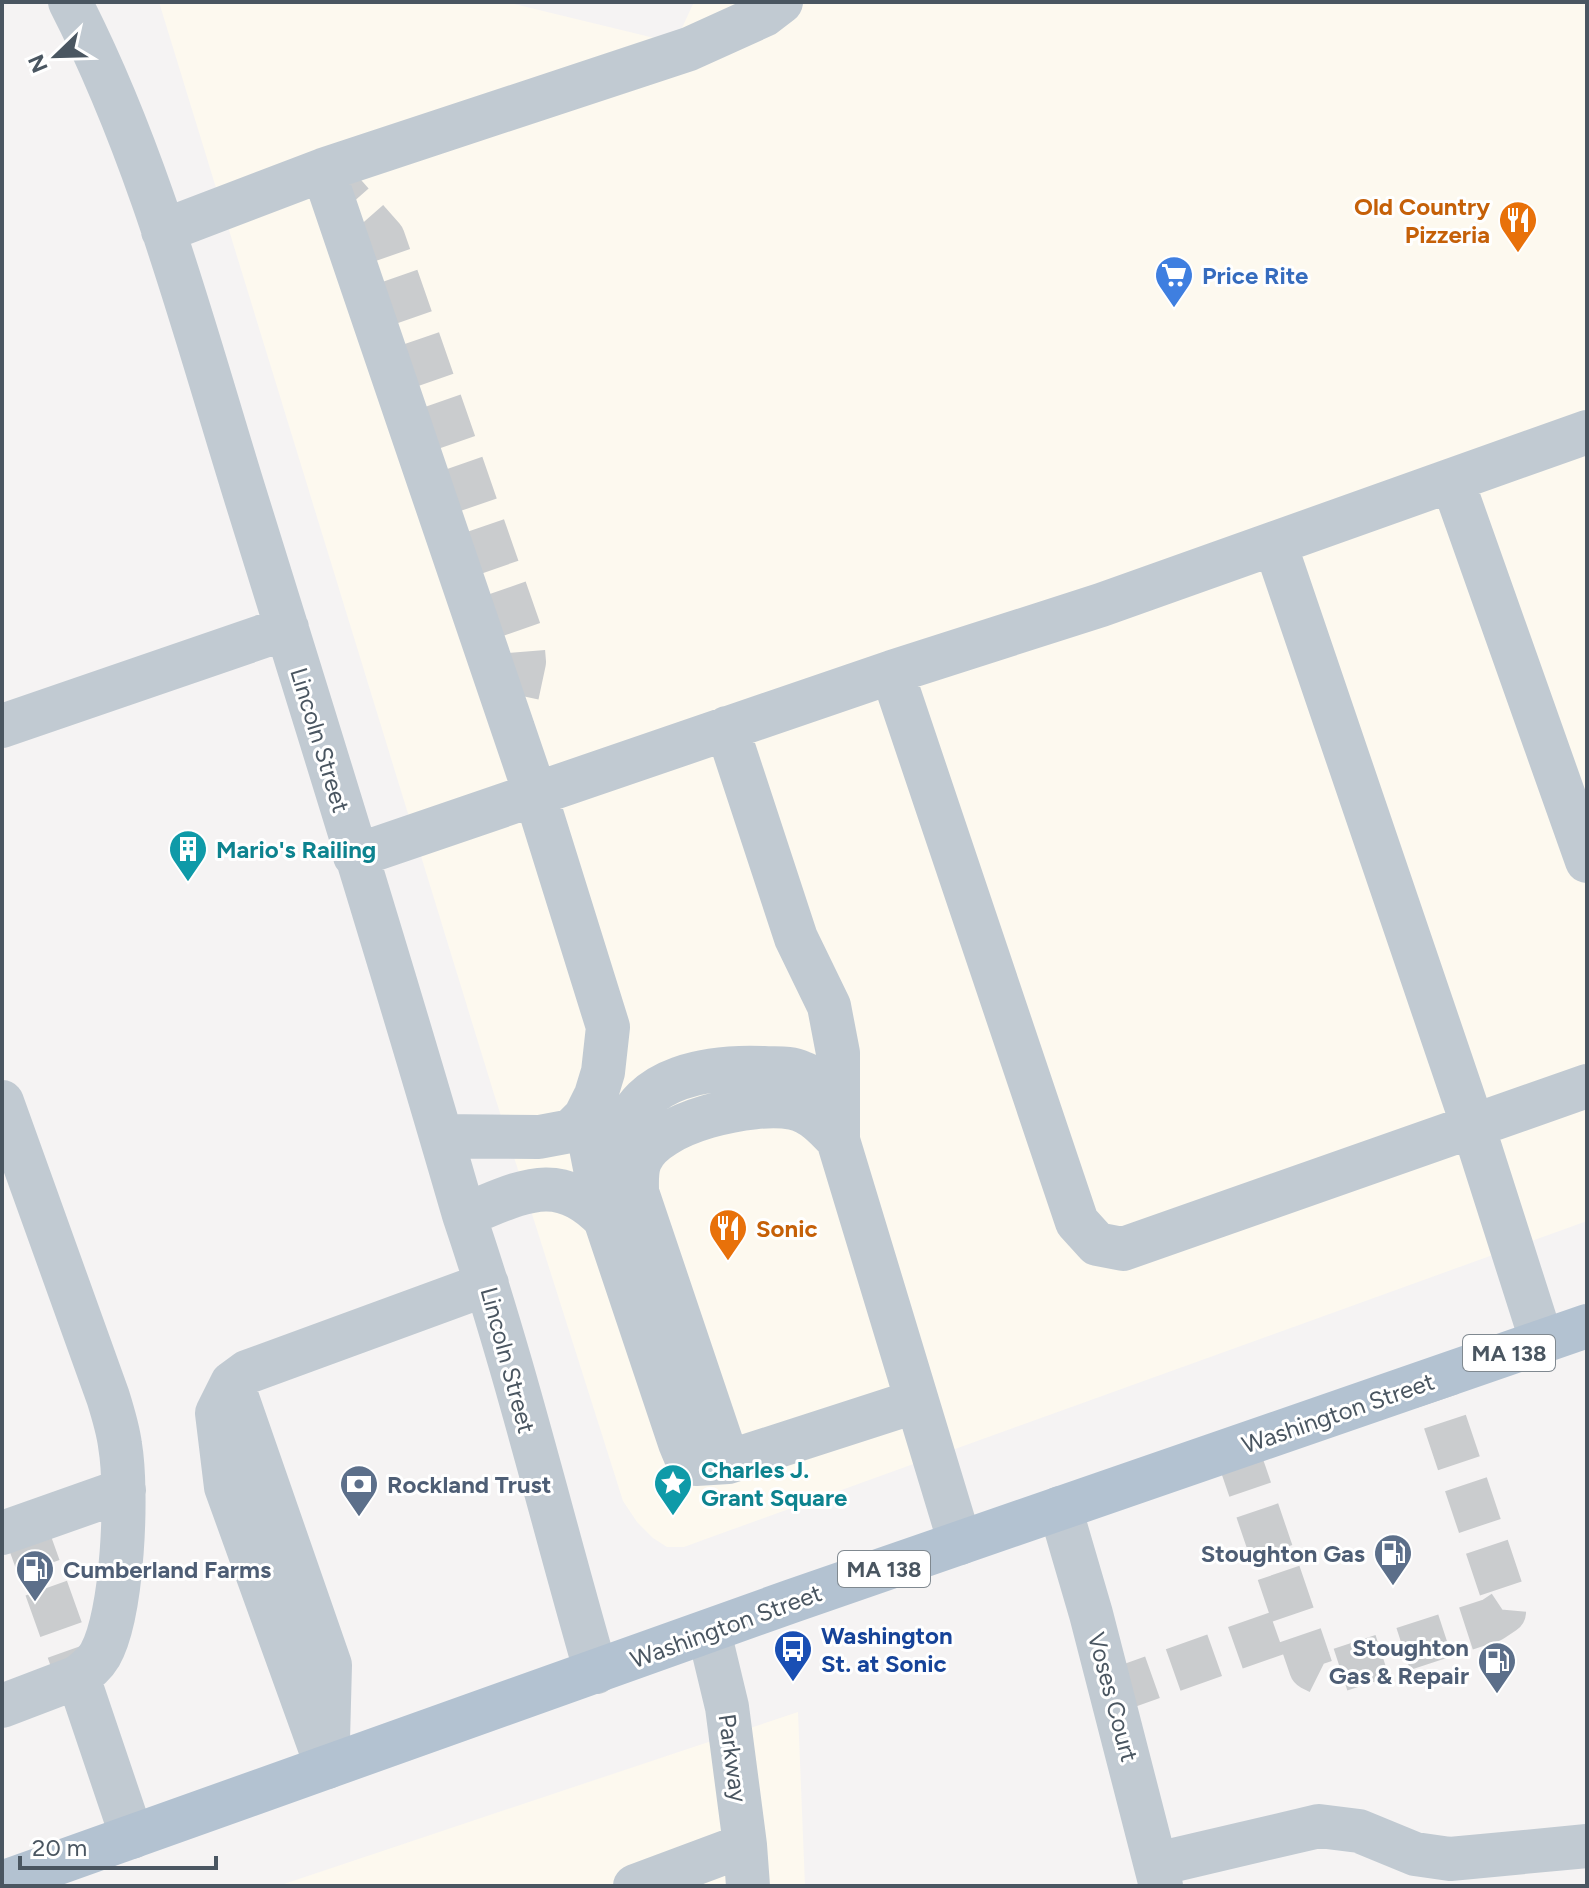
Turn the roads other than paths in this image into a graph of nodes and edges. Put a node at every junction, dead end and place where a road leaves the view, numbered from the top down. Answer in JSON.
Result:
{"nodes":[{"id":1,"x":70,"y":2,"type":"edge"},
{"id":2,"x":781,"y":2,"type":"edge"},
{"id":3,"x":323,"y":170,"type":"junction"},
{"id":4,"x":163,"y":231,"type":"junction"},
{"id":5,"x":1587,"y":432,"type":"edge"},
{"id":6,"x":1452,"y":480,"type":"junction"},
{"id":7,"x":1275,"y":544,"type":"junction"},
{"id":8,"x":287,"y":628,"type":"junction"},
{"id":9,"x":892,"y":672,"type":"junction"},
{"id":10,"x":2,"y":726,"type":"edge"},
{"id":11,"x":727,"y":728,"type":"junction"},
{"id":12,"x":536,"y":796,"type":"junction"},
{"id":13,"x":355,"y":856,"type":"junction"},
{"id":14,"x":1587,"y":861,"type":"edge"},
{"id":15,"x":1587,"y":1086,"type":"edge"},
{"id":16,"x":2,"y":1102,"type":"edge"},
{"id":17,"x":585,"y":1117,"type":"junction"},
{"id":18,"x":838,"y":1122,"type":"junction"},
{"id":19,"x":1473,"y":1126,"type":"junction"},
{"id":20,"x":441,"y":1136,"type":"junction"},
{"id":21,"x":621,"y":1206,"type":"junction"},
{"id":22,"x":464,"y":1215,"type":"junction"},
{"id":23,"x":487,"y":1284,"type":"junction"},
{"id":24,"x":1587,"y":1326,"type":"edge"},
{"id":25,"x":1542,"y":1342,"type":"junction"},
{"id":26,"x":917,"y":1401,"type":"junction"},
{"id":27,"x":124,"y":1490,"type":"junction"},
{"id":28,"x":1060,"y":1508,"type":"junction"},
{"id":29,"x":2,"y":1533,"type":"edge"},
{"id":30,"x":960,"y":1543,"type":"junction"},
{"id":31,"x":709,"y":1632,"type":"junction"},
{"id":32,"x":596,"y":1672,"type":"junction"},
{"id":33,"x":78,"y":1677,"type":"junction"},
{"id":34,"x":6,"y":1693,"type":"edge"},
{"id":35,"x":327,"y":1767,"type":"junction"},
{"id":36,"x":132,"y":1837,"type":"junction"},
{"id":37,"x":1587,"y":1846,"type":"edge"},
{"id":38,"x":747,"y":1866,"type":"edge"},
{"id":39,"x":1159,"y":1875,"type":"edge"},
{"id":40,"x":2,"y":1883,"type":"edge"},
{"id":41,"x":635,"y":1886,"type":"edge"}],
"edges":[{"from":1,"to":4,"type":"street","name":"Lincoln Street"},
{"from":2,"to":3,"type":"street"},
{"from":3,"to":4,"type":"street"},
{"from":3,"to":12,"type":"street"},
{"from":4,"to":8,"type":"street","name":"Lincoln Street"},
{"from":5,"to":6,"type":"street"},
{"from":6,"to":7,"type":"street"},
{"from":6,"to":14,"type":"street"},
{"from":7,"to":9,"type":"street"},
{"from":7,"to":19,"type":"street"},
{"from":8,"to":10,"type":"street"},
{"from":8,"to":13,"type":"street","name":"Lincoln Street"},
{"from":9,"to":11,"type":"street"},
{"from":9,"to":19,"type":"street"},
{"from":11,"to":12,"type":"street"},
{"from":11,"to":18,"type":"street"},
{"from":12,"to":13,"type":"street"},
{"from":12,"to":17,"type":"street"},
{"from":13,"to":20,"type":"street","name":"Lincoln Street"},
{"from":15,"to":19,"type":"street"},
{"from":16,"to":27,"type":"street"},
{"from":17,"to":20,"type":"street"},
{"from":17,"to":21,"type":"street"},
{"from":18,"to":21,"type":"street"},
{"from":18,"to":26,"type":"street"},
{"from":19,"to":25,"type":"street"},
{"from":20,"to":22,"type":"street","name":"Lincoln Street"},
{"from":21,"to":22,"type":"street"},
{"from":21,"to":26,"type":"street"},
{"from":22,"to":23,"type":"street","name":"Lincoln Street"},
{"from":23,"to":32,"type":"street","name":"Lincoln Street"},
{"from":23,"to":35,"type":"street"},
{"from":24,"to":25,"type":"main road","name":"Washington Street","number":"MA 138"},
{"from":25,"to":28,"type":"main road","name":"Washington Street","number":"MA 138"},
{"from":26,"to":30,"type":"street"},
{"from":27,"to":29,"type":"street"},
{"from":27,"to":33,"type":"street"},
{"from":28,"to":30,"type":"main road","name":"Washington Street","number":"MA 138"},
{"from":28,"to":39,"type":"street","name":"Voses Court"},
{"from":30,"to":31,"type":"main road","name":"Washington Street","number":"MA 138"},
{"from":31,"to":32,"type":"main road","name":"Washington Street","number":"MA 138"},
{"from":31,"to":38,"type":"street","name":"Parkway"},
{"from":32,"to":35,"type":"main road","name":"Washington Street","number":"MA 138"},
{"from":33,"to":34,"type":"street"},
{"from":33,"to":36,"type":"street"},
{"from":35,"to":36,"type":"main road","name":"Washington Street","number":"MA 138"},
{"from":36,"to":40,"type":"main road","name":"Washington Street","number":"MA 138"},
{"from":37,"to":39,"type":"street"},
{"from":38,"to":41,"type":"street"}]}
